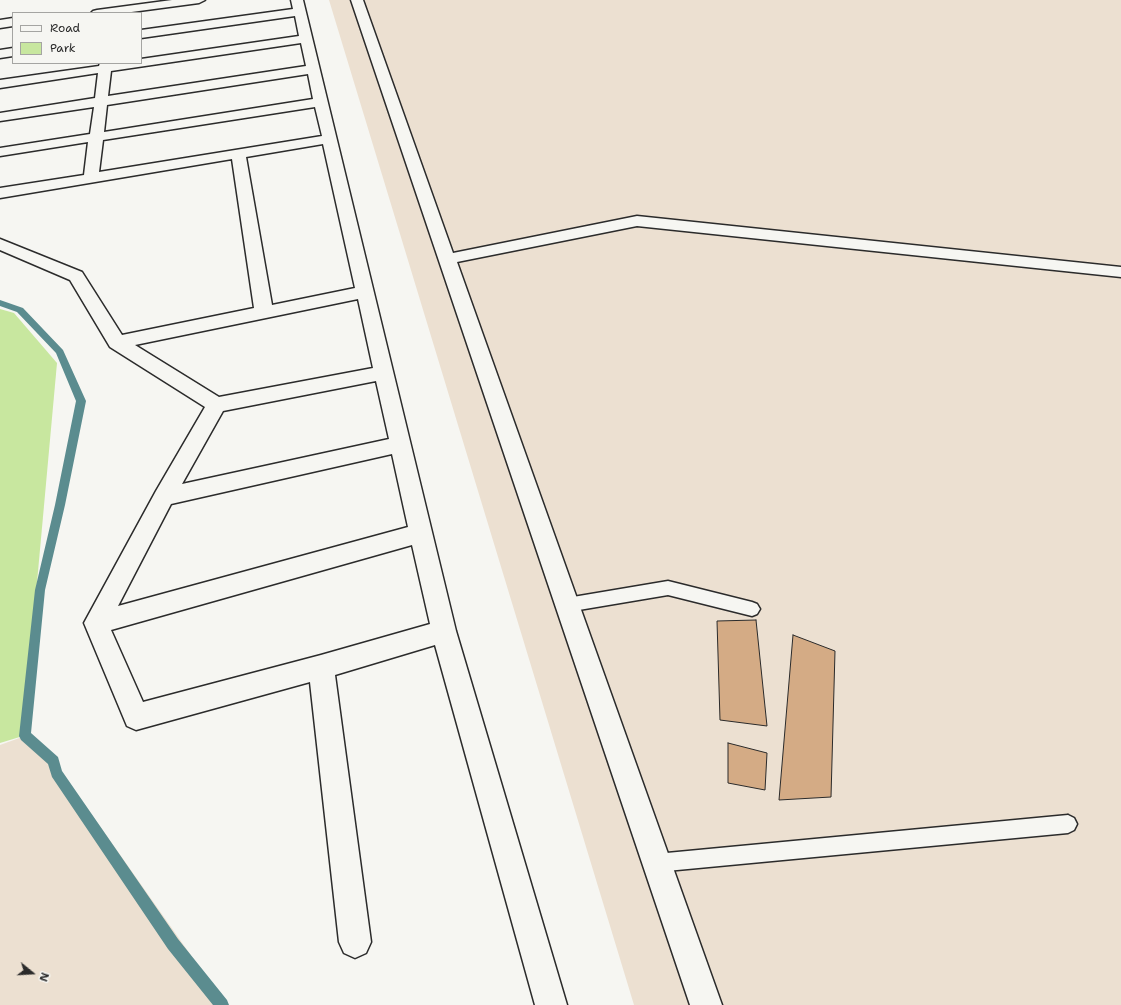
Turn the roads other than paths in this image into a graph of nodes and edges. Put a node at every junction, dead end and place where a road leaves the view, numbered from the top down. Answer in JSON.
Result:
{"nodes":[{"id":1,"x":199,"y":0,"type":"edge"},
{"id":2,"x":358,"y":0,"type":"edge"},
{"id":3,"x":298,"y":6,"type":"edge"},
{"id":4,"x":113,"y":8,"type":"edge"},
{"id":5,"x":100,"y":12,"type":"edge"},
{"id":6,"x":12,"y":22,"type":"edge"},
{"id":7,"x":0,"y":24,"type":"edge"},
{"id":8,"x":142,"y":34,"type":"edge"},
{"id":9,"x":306,"y":39,"type":"junction"},
{"id":10,"x":12,"y":52,"type":"edge"},
{"id":11,"x":0,"y":54,"type":"edge"},
{"id":12,"x":142,"y":61,"type":"edge"},
{"id":13,"x":121,"y":64,"type":"edge"},
{"id":14,"x":106,"y":66,"type":"edge"},
{"id":15,"x":313,"y":69,"type":"junction"},
{"id":16,"x":0,"y":84,"type":"edge"},
{"id":17,"x":102,"y":101,"type":"junction"},
{"id":18,"x":321,"y":102,"type":"junction"},
{"id":19,"x":0,"y":116,"type":"edge"},
{"id":20,"x":97,"y":137,"type":"junction"},
{"id":21,"x":330,"y":139,"type":"junction"},
{"id":22,"x":0,"y":152,"type":"edge"},
{"id":23,"x":238,"y":154,"type":"junction"},
{"id":24,"x":92,"y":178,"type":"junction"},
{"id":25,"x":0,"y":193,"type":"edge"},
{"id":26,"x":0,"y":244,"type":"edge"},
{"id":27,"x":447,"y":259,"type":"junction"},
{"id":28,"x":1121,"y":272,"type":"edge"},
{"id":29,"x":365,"y":292,"type":"junction"},
{"id":30,"x":264,"y":312,"type":"junction"},
{"id":31,"x":117,"y":342,"type":"junction"},
{"id":32,"x":384,"y":373,"type":"junction"},
{"id":33,"x":216,"y":405,"type":"junction"},
{"id":34,"x":401,"y":444,"type":"junction"},
{"id":35,"x":164,"y":497,"type":"junction"},
{"id":36,"x":421,"y":534,"type":"junction"},
{"id":37,"x":567,"y":605,"type":"junction"},
{"id":38,"x":752,"y":609,"type":"dead end"},
{"id":39,"x":96,"y":623,"type":"junction"},
{"id":40,"x":444,"y":631,"type":"junction"},
{"id":41,"x":321,"y":667,"type":"junction"},
{"id":42,"x":1068,"y":824,"type":"dead end"},
{"id":43,"x":656,"y":863,"type":"junction"},
{"id":44,"x":355,"y":942,"type":"dead end"},
{"id":45,"x":551,"y":1005,"type":"edge"},
{"id":46,"x":706,"y":1005,"type":"edge"}],
"edges":[{"from":1,"to":4,"type":"street"},
{"from":2,"to":27,"type":"street"},
{"from":3,"to":8,"type":"street"},
{"from":3,"to":9,"type":"street"},
{"from":4,"to":5,"type":"street"},
{"from":6,"to":7,"type":"street"},
{"from":9,"to":12,"type":"street"},
{"from":9,"to":15,"type":"street"},
{"from":10,"to":11,"type":"street"},
{"from":13,"to":14,"type":"street"},
{"from":14,"to":16,"type":"street"},
{"from":14,"to":17,"type":"street"},
{"from":15,"to":17,"type":"street"},
{"from":15,"to":18,"type":"street"},
{"from":17,"to":19,"type":"street"},
{"from":17,"to":20,"type":"street"},
{"from":18,"to":20,"type":"street"},
{"from":18,"to":21,"type":"street"},
{"from":20,"to":22,"type":"street"},
{"from":20,"to":24,"type":"street"},
{"from":21,"to":23,"type":"street"},
{"from":21,"to":29,"type":"street"},
{"from":23,"to":24,"type":"street"},
{"from":23,"to":30,"type":"street"},
{"from":24,"to":25,"type":"street"},
{"from":26,"to":31,"type":"street"},
{"from":27,"to":28,"type":"street"},
{"from":27,"to":37,"type":"street"},
{"from":29,"to":30,"type":"street"},
{"from":29,"to":32,"type":"street"},
{"from":30,"to":31,"type":"street"},
{"from":31,"to":33,"type":"street"},
{"from":32,"to":33,"type":"street"},
{"from":32,"to":34,"type":"street"},
{"from":33,"to":35,"type":"street"},
{"from":34,"to":35,"type":"street"},
{"from":34,"to":36,"type":"street"},
{"from":35,"to":39,"type":"street"},
{"from":36,"to":39,"type":"street"},
{"from":36,"to":40,"type":"street"},
{"from":37,"to":38,"type":"lane"},
{"from":37,"to":43,"type":"street"},
{"from":39,"to":41,"type":"street"},
{"from":40,"to":41,"type":"street"},
{"from":40,"to":45,"type":"street"},
{"from":41,"to":44,"type":"street"},
{"from":42,"to":43,"type":"lane"},
{"from":43,"to":46,"type":"street"}]}
